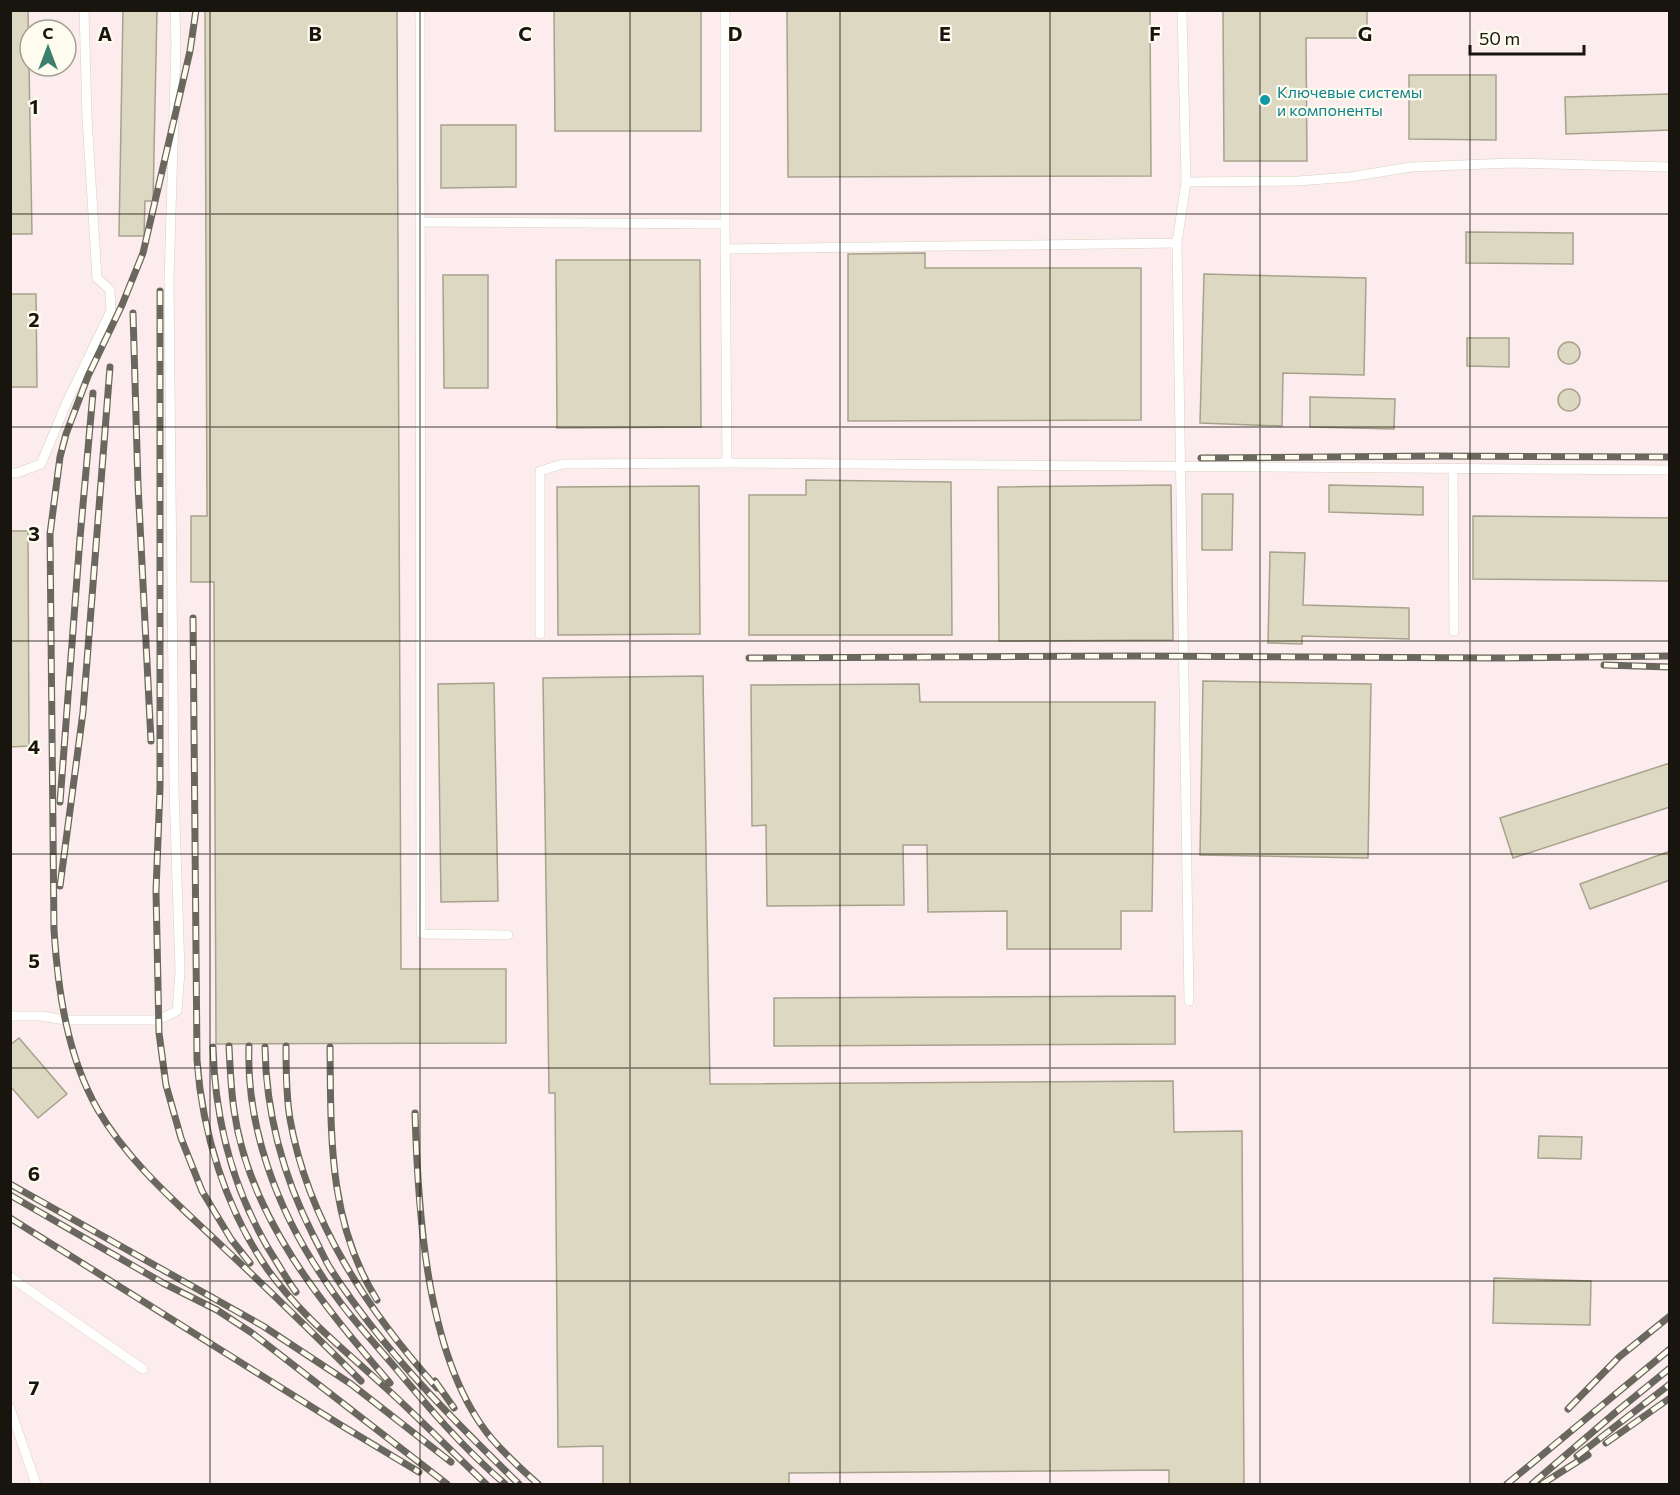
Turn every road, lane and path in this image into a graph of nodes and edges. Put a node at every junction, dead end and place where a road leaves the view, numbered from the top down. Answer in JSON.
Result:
{"nodes":[{"id":1,"x":84,"y":10,"type":"edge"},
{"id":2,"x":175,"y":10,"type":"edge"},
{"id":3,"x":420,"y":10,"type":"edge"},
{"id":4,"x":725,"y":10,"type":"edge"},
{"id":5,"x":1182,"y":10,"type":"edge"},
{"id":6,"x":1670,"y":167,"type":"edge"},
{"id":7,"x":1186,"y":182,"type":"junction"},
{"id":8,"x":420,"y":222,"type":"junction"},
{"id":9,"x":725,"y":224,"type":"junction"},
{"id":10,"x":1177,"y":243,"type":"junction"},
{"id":11,"x":725,"y":249,"type":"junction"},
{"id":12,"x":727,"y":463,"type":"junction"},
{"id":13,"x":1182,"y":467,"type":"junction"},
{"id":14,"x":1453,"y":470,"type":"junction"},
{"id":15,"x":1670,"y":470,"type":"edge"},
{"id":16,"x":10,"y":473,"type":"edge"},
{"id":17,"x":1454,"y":631,"type":"dead end"},
{"id":18,"x":540,"y":634,"type":"dead end"},
{"id":19,"x":508,"y":935,"type":"dead end"},
{"id":20,"x":1189,"y":1001,"type":"dead end"},
{"id":21,"x":10,"y":1016,"type":"edge"},
{"id":22,"x":10,"y":1278,"type":"edge"},
{"id":23,"x":143,"y":1369,"type":"dead end"},
{"id":24,"x":10,"y":1408,"type":"edge"},
{"id":25,"x":36,"y":1485,"type":"edge"}],
"edges":[{"from":1,"to":16,"type":"lane"},
{"from":2,"to":21,"type":"lane"},
{"from":3,"to":8,"type":"lane"},
{"from":4,"to":9,"type":"lane"},
{"from":5,"to":7,"type":"lane"},
{"from":6,"to":7,"type":"lane"},
{"from":7,"to":10,"type":"lane"},
{"from":8,"to":9,"type":"lane"},
{"from":8,"to":19,"type":"lane"},
{"from":9,"to":11,"type":"lane"},
{"from":10,"to":11,"type":"lane"},
{"from":10,"to":13,"type":"lane"},
{"from":11,"to":12,"type":"lane"},
{"from":12,"to":13,"type":"lane"},
{"from":12,"to":18,"type":"lane"},
{"from":13,"to":14,"type":"lane"},
{"from":13,"to":20,"type":"lane"},
{"from":14,"to":15,"type":"lane"},
{"from":14,"to":17,"type":"lane"},
{"from":22,"to":23,"type":"lane"},
{"from":24,"to":25,"type":"lane"}]}
